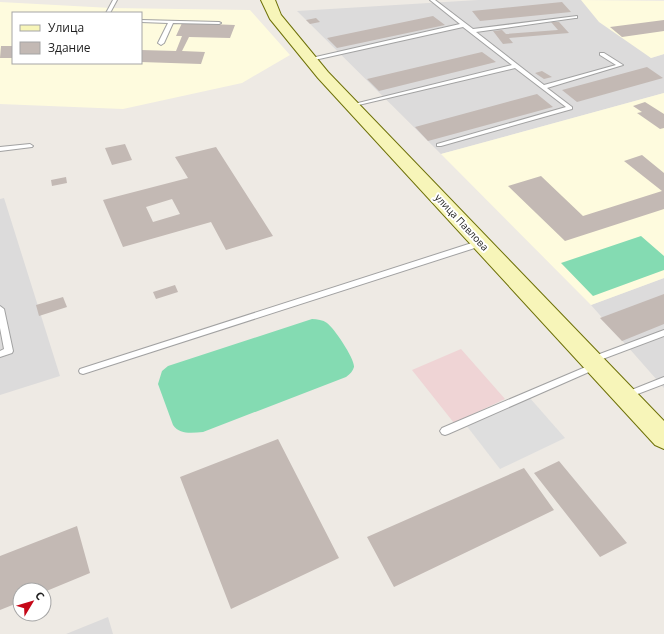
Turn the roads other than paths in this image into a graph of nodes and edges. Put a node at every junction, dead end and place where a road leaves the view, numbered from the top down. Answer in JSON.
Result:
{"nodes":[{"id":1,"x":115,"y":0,"type":"edge"},
{"id":2,"x":268,"y":0,"type":"edge"},
{"id":3,"x":432,"y":0,"type":"edge"},
{"id":4,"x":109,"y":12,"type":"edge"},
{"id":5,"x":575,"y":17,"type":"dead end"},
{"id":6,"x":142,"y":21,"type":"edge"},
{"id":7,"x":171,"y":22,"type":"junction"},
{"id":8,"x":218,"y":23,"type":"dead end"},
{"id":9,"x":464,"y":25,"type":"junction"},
{"id":10,"x":471,"y":31,"type":"junction"},
{"id":11,"x":161,"y":43,"type":"dead end"},
{"id":12,"x":602,"y":54,"type":"dead end"},
{"id":13,"x":310,"y":59,"type":"junction"},
{"id":14,"x":516,"y":66,"type":"junction"},
{"id":15,"x":543,"y":87,"type":"junction"},
{"id":16,"x":352,"y":106,"type":"junction"},
{"id":17,"x":439,"y":145,"type":"dead end"},
{"id":18,"x":30,"y":146,"type":"dead end"},
{"id":19,"x":0,"y":148,"type":"edge"},
{"id":20,"x":481,"y":243,"type":"junction"},
{"id":21,"x":0,"y":309,"type":"edge"},
{"id":22,"x":664,"y":334,"type":"edge"},
{"id":23,"x":0,"y":354,"type":"edge"},
{"id":24,"x":594,"y":363,"type":"junction"},
{"id":25,"x":84,"y":371,"type":"dead end"},
{"id":26,"x":664,"y":380,"type":"edge"},
{"id":27,"x":625,"y":396,"type":"junction"},
{"id":28,"x":445,"y":431,"type":"dead end"},
{"id":29,"x":664,"y":438,"type":"edge"}],
"edges":[{"from":1,"to":4,"type":"lane"},
{"from":2,"to":13,"type":"street","name":"улица Павлова"},
{"from":3,"to":9,"type":"lane"},
{"from":5,"to":10,"type":"lane"},
{"from":6,"to":7,"type":"lane"},
{"from":7,"to":8,"type":"lane"},
{"from":7,"to":11,"type":"lane"},
{"from":9,"to":10,"type":"lane"},
{"from":9,"to":13,"type":"lane"},
{"from":10,"to":14,"type":"lane"},
{"from":12,"to":15,"type":"lane"},
{"from":13,"to":16,"type":"street","name":"улица Павлова"},
{"from":14,"to":15,"type":"lane"},
{"from":14,"to":16,"type":"lane"},
{"from":15,"to":17,"type":"lane"},
{"from":16,"to":20,"type":"street","name":"улица Павлова"},
{"from":18,"to":19,"type":"lane"},
{"from":20,"to":24,"type":"street","name":"улица Павлова"},
{"from":20,"to":25,"type":"lane"},
{"from":21,"to":23,"type":"lane"},
{"from":22,"to":24,"type":"lane"},
{"from":24,"to":27,"type":"street","name":"улица Павлова"},
{"from":24,"to":28,"type":"lane"},
{"from":26,"to":27,"type":"lane"},
{"from":27,"to":29,"type":"street","name":"улица Павлова"}]}
